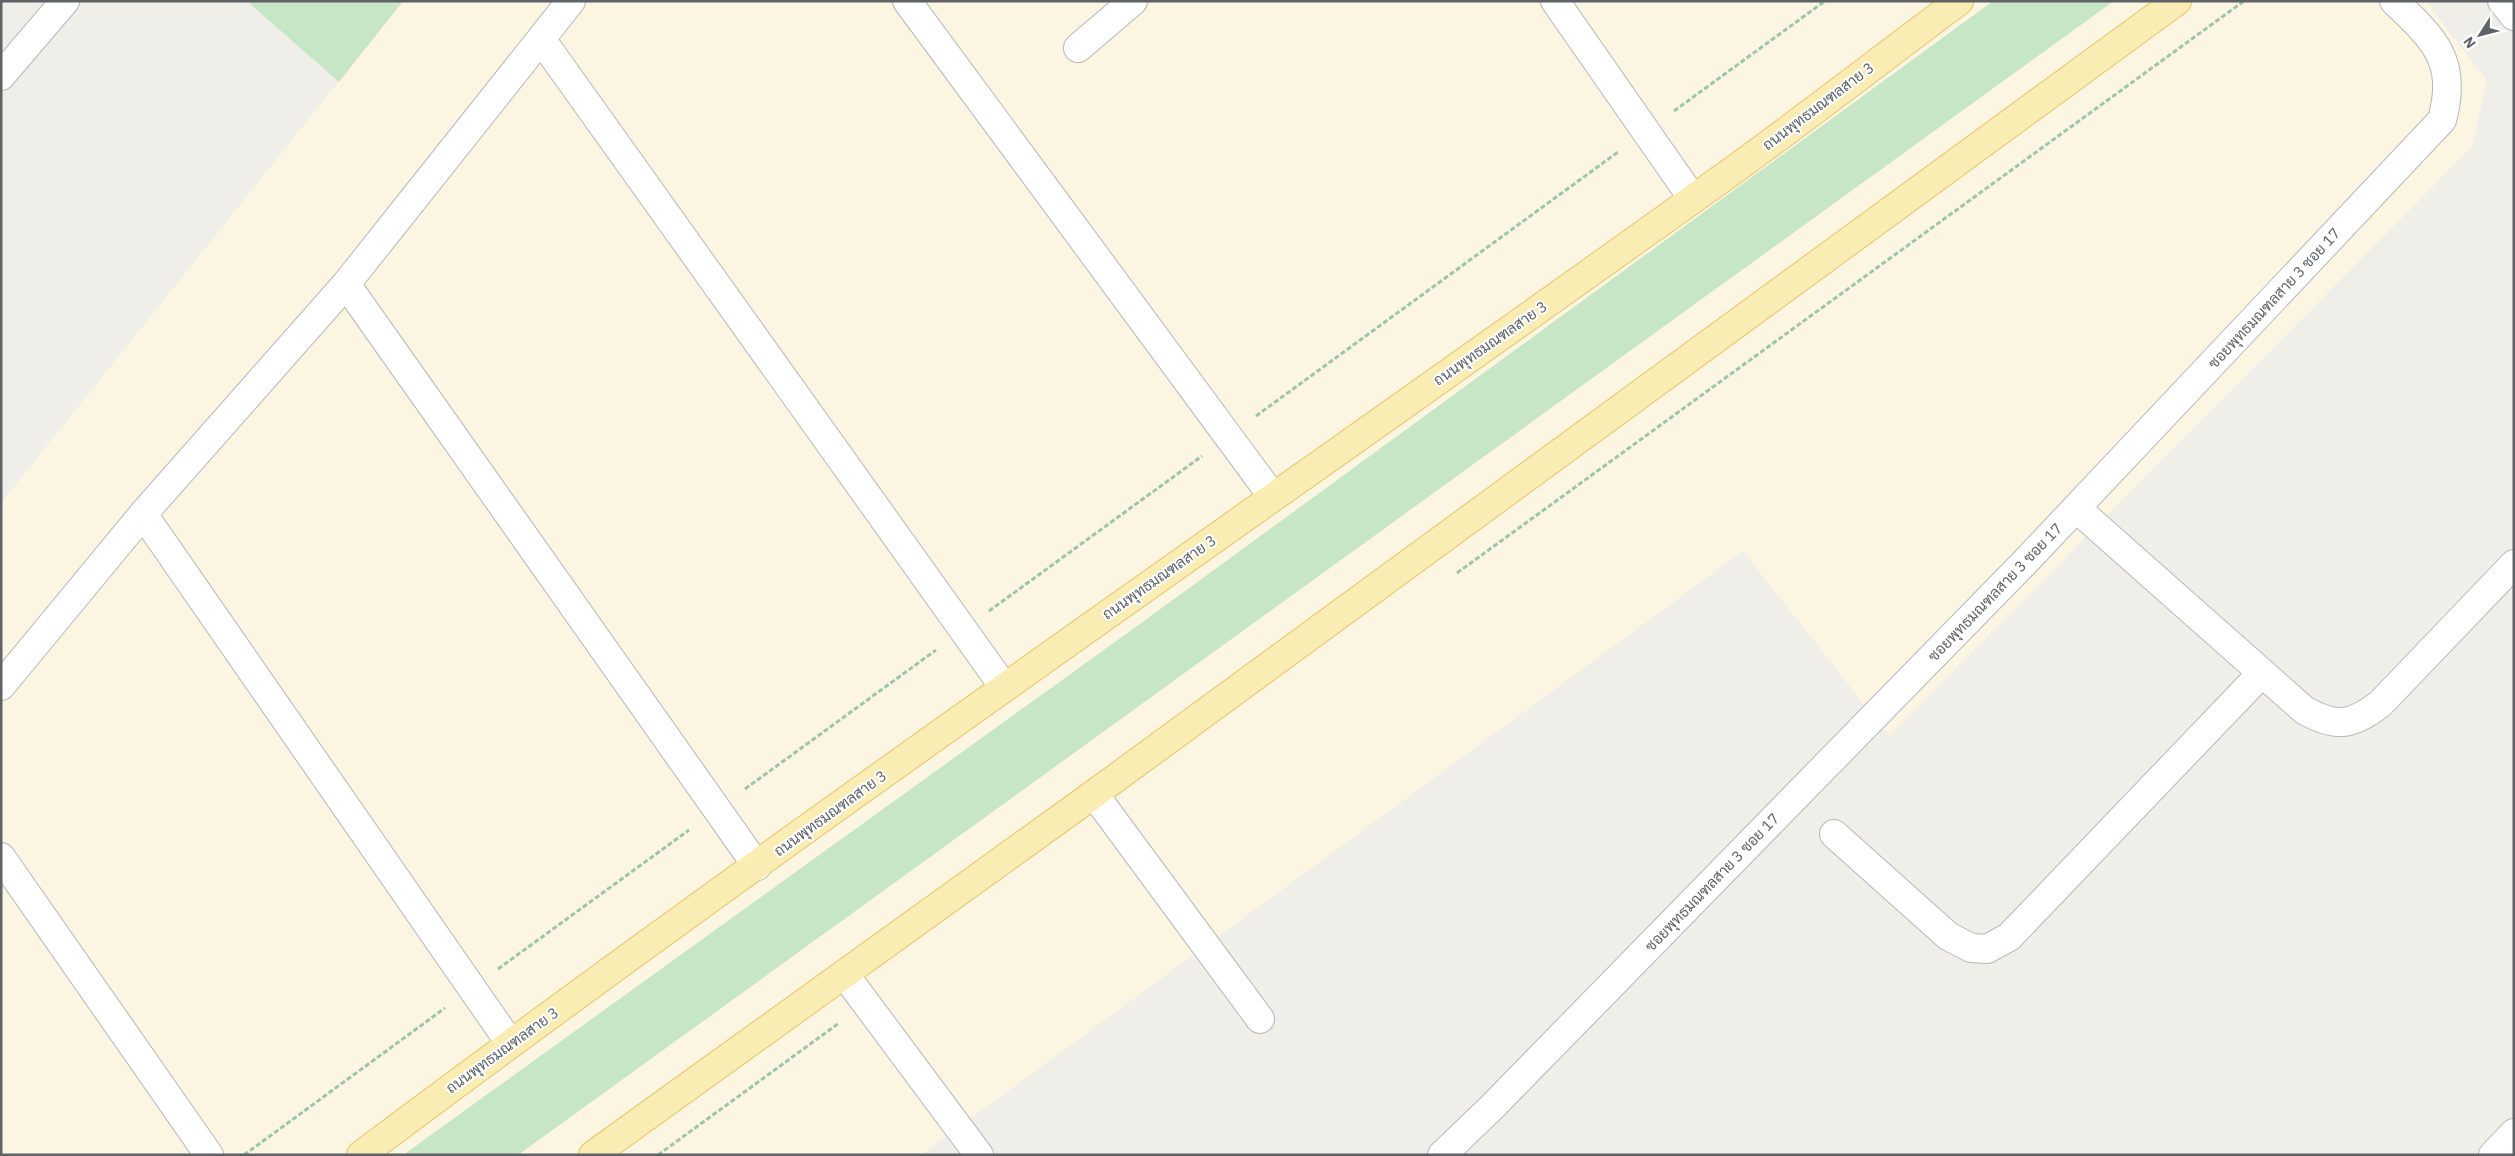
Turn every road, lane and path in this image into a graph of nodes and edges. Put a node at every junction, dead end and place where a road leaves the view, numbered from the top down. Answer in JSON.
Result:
{"nodes":[{"id":1,"x":65,"y":1,"type":"edge"},
{"id":2,"x":571,"y":1,"type":"edge"},
{"id":3,"x":907,"y":1,"type":"edge"},
{"id":4,"x":1133,"y":1,"type":"edge"},
{"id":5,"x":1555,"y":1,"type":"edge"},
{"id":6,"x":1825,"y":1,"type":"edge"},
{"id":7,"x":1960,"y":1,"type":"edge"},
{"id":8,"x":2177,"y":1,"type":"edge"},
{"id":9,"x":2244,"y":1,"type":"edge"},
{"id":10,"x":2394,"y":1,"type":"edge"},
{"id":11,"x":2502,"y":1,"type":"edge"},
{"id":12,"x":2514,"y":16,"type":"edge"},
{"id":13,"x":541,"y":39,"type":"junction"},
{"id":14,"x":1078,"y":48,"type":"dead end"},
{"id":15,"x":1,"y":76,"type":"edge"},
{"id":16,"x":1646,"y":132,"type":"junction"},
{"id":17,"x":1693,"y":199,"type":"junction"},
{"id":18,"x":346,"y":284,"type":"junction"},
{"id":19,"x":1228,"y":437,"type":"junction"},
{"id":20,"x":1273,"y":497,"type":"junction"},
{"id":21,"x":2076,"y":508,"type":"junction"},
{"id":22,"x":143,"y":514,"type":"junction"},
{"id":23,"x":2514,"y":564,"type":"edge"},
{"id":24,"x":1454,"y":575,"type":"dead end"},
{"id":25,"x":963,"y":630,"type":"junction"},
{"id":26,"x":2262,"y":673,"type":"junction"},
{"id":27,"x":1,"y":686,"type":"edge"},
{"id":28,"x":1004,"y":687,"type":"junction"},
{"id":29,"x":1094,"y":794,"type":"junction"},
{"id":30,"x":717,"y":809,"type":"junction"},
{"id":31,"x":1834,"y":834,"type":"dead end"},
{"id":32,"x":1,"y":857,"type":"edge"},
{"id":33,"x":757,"y":866,"type":"junction"},
{"id":34,"x":845,"y":975,"type":"junction"},
{"id":35,"x":471,"y":989,"type":"junction"},
{"id":36,"x":866,"y":1004,"type":"junction"},
{"id":37,"x":1260,"y":1019,"type":"dead end"},
{"id":38,"x":510,"y":1043,"type":"junction"},
{"id":39,"x":2514,"y":1133,"type":"edge"},
{"id":40,"x":595,"y":1154,"type":"edge"},
{"id":41,"x":209,"y":1155,"type":"edge"},
{"id":42,"x":244,"y":1155,"type":"edge"},
{"id":43,"x":361,"y":1155,"type":"edge"},
{"id":44,"x":658,"y":1155,"type":"edge"},
{"id":45,"x":978,"y":1155,"type":"edge"},
{"id":46,"x":1442,"y":1155,"type":"edge"},
{"id":47,"x":2493,"y":1155,"type":"edge"}],
"edges":[{"from":1,"to":15,"type":"street"},
{"from":2,"to":13,"type":"street"},
{"from":3,"to":19,"type":"street"},
{"from":4,"to":14,"type":"street"},
{"from":5,"to":16,"type":"street"},
{"from":6,"to":16,"type":"path"},
{"from":7,"to":17,"type":"main road","name":"ถนนพุทธมณฑลสาย 3"},
{"from":8,"to":29,"type":"main road"},
{"from":9,"to":24,"type":"path"},
{"from":10,"to":21,"type":"street","name":"ซอยพุทธมณฑลสาย 3 ซอย 17"},
{"from":11,"to":12,"type":"street"},
{"from":13,"to":18,"type":"street"},
{"from":13,"to":25,"type":"street"},
{"from":16,"to":17,"type":"street"},
{"from":16,"to":19,"type":"path"},
{"from":17,"to":20,"type":"main road","name":"ถนนพุทธมณฑลสาย 3"},
{"from":18,"to":22,"type":"street"},
{"from":18,"to":30,"type":"street"},
{"from":19,"to":20,"type":"street"},
{"from":19,"to":25,"type":"path"},
{"from":20,"to":28,"type":"main road","name":"ถนนพุทธมณฑลสาย 3"},
{"from":21,"to":26,"type":"street"},
{"from":21,"to":46,"type":"street","name":"ซอยพุทธมณฑลสาย 3 ซอย 17"},
{"from":22,"to":27,"type":"street"},
{"from":22,"to":35,"type":"street"},
{"from":23,"to":26,"type":"street"},
{"from":25,"to":28,"type":"street"},
{"from":25,"to":30,"type":"path"},
{"from":26,"to":31,"type":"street"},
{"from":28,"to":33,"type":"main road","name":"ถนนพุทธมณฑลสาย 3"},
{"from":29,"to":34,"type":"main road"},
{"from":29,"to":37,"type":"street"},
{"from":30,"to":33,"type":"street"},
{"from":30,"to":35,"type":"path"},
{"from":32,"to":41,"type":"street"},
{"from":33,"to":38,"type":"main road","name":"ถนนพุทธมณฑลสาย 3"},
{"from":34,"to":36,"type":"street"},
{"from":34,"to":40,"type":"main road"},
{"from":35,"to":38,"type":"street"},
{"from":35,"to":42,"type":"path"},
{"from":36,"to":44,"type":"path"},
{"from":36,"to":45,"type":"street"},
{"from":38,"to":43,"type":"main road","name":"ถนนพุทธมณฑลสาย 3"},
{"from":39,"to":47,"type":"street"}]}
